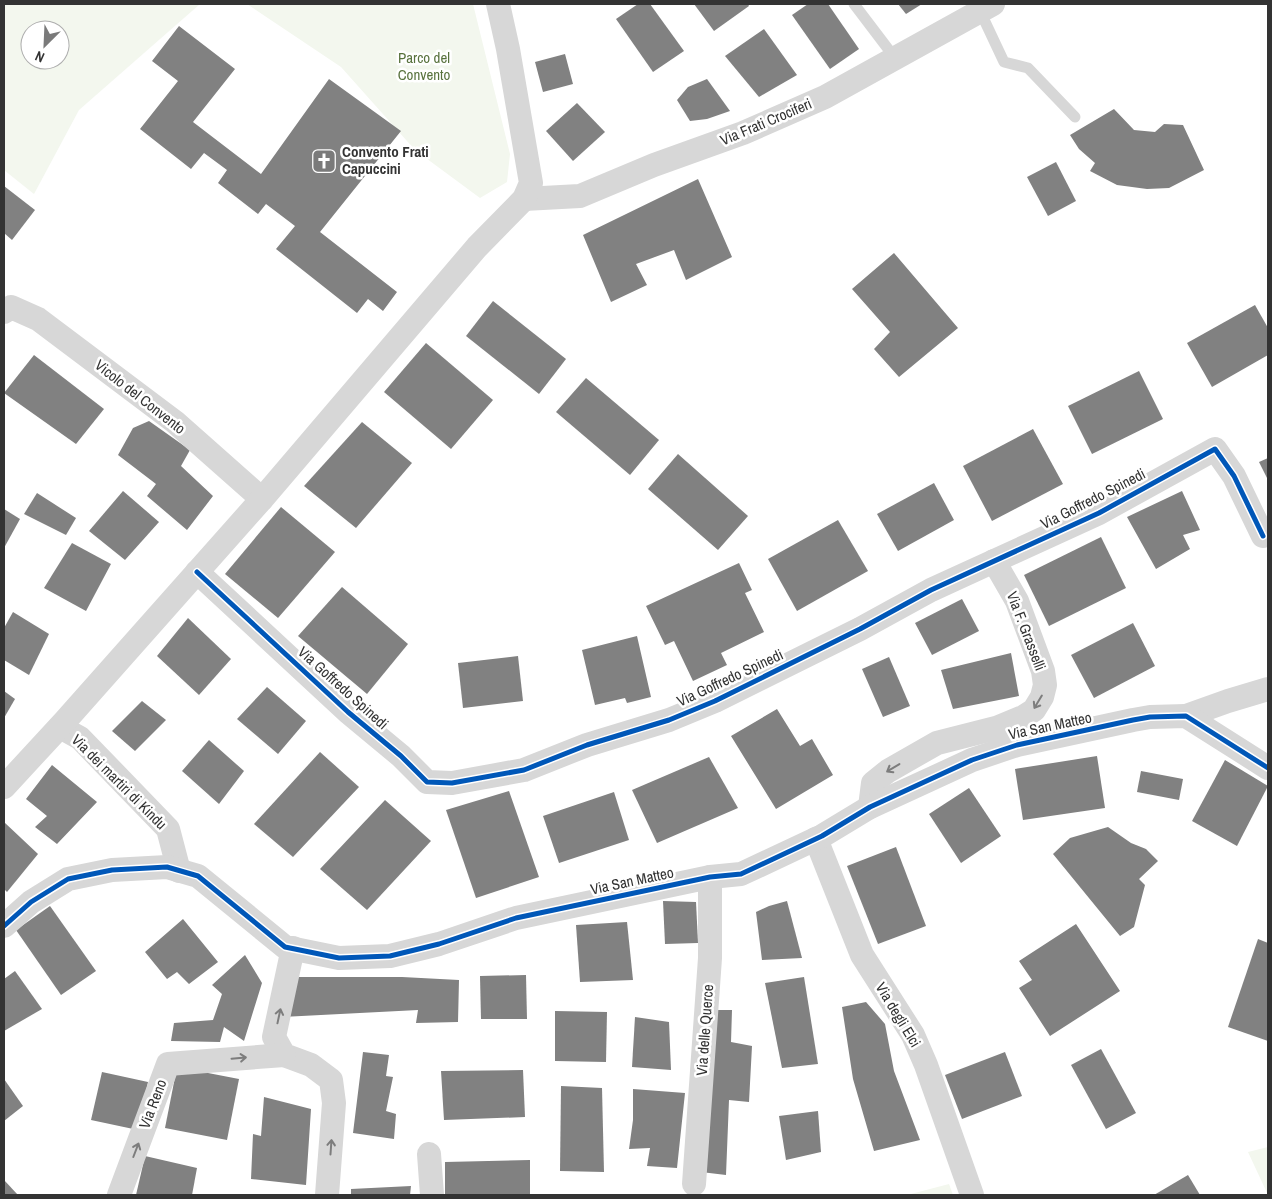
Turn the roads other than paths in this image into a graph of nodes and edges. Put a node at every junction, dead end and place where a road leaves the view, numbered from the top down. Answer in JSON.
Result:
{"nodes":[{"id":1,"x":498,"y":4,"type":"edge"},
{"id":2,"x":854,"y":4,"type":"edge"},
{"id":3,"x":986,"y":7,"type":"edge"},
{"id":4,"x":896,"y":58,"type":"junction"},
{"id":5,"x":1075,"y":117,"type":"dead end"},
{"id":6,"x":524,"y":199,"type":"junction"},
{"id":7,"x":7,"y":309,"type":"edge"},
{"id":8,"x":262,"y":499,"type":"junction"},
{"id":9,"x":1263,"y":536,"type":"dead end"},
{"id":10,"x":994,"y":561,"type":"junction"},
{"id":11,"x":197,"y":572,"type":"junction"},
{"id":12,"x":1268,"y":689,"type":"edge"},
{"id":13,"x":1186,"y":716,"type":"junction"},
{"id":14,"x":63,"y":724,"type":"junction"},
{"id":15,"x":1268,"y":768,"type":"edge"},
{"id":16,"x":4,"y":787,"type":"edge"},
{"id":17,"x":870,"y":807,"type":"junction"},
{"id":18,"x":816,"y":839,"type":"junction"},
{"id":19,"x":179,"y":871,"type":"junction"},
{"id":20,"x":710,"y":877,"type":"junction"},
{"id":21,"x":4,"y":926,"type":"edge"},
{"id":22,"x":293,"y":948,"type":"junction"},
{"id":23,"x":284,"y":1054,"type":"junction"},
{"id":24,"x":429,"y":1154,"type":"dead end"},
{"id":25,"x":694,"y":1184,"type":"dead end"},
{"id":26,"x":119,"y":1195,"type":"edge"},
{"id":27,"x":327,"y":1195,"type":"edge"},
{"id":28,"x":432,"y":1195,"type":"edge"},
{"id":29,"x":972,"y":1195,"type":"edge"}],
"edges":[{"from":1,"to":6,"type":"street"},
{"from":2,"to":4,"type":"lane"},
{"from":3,"to":4,"type":"street","name":"Via Frati Crociferi"},
{"from":3,"to":5,"type":"lane"},
{"from":4,"to":6,"type":"street","name":"Via Frati Crociferi"},
{"from":6,"to":8,"type":"street"},
{"from":7,"to":8,"type":"street","name":"Vicolo del Convento"},
{"from":8,"to":11,"type":"street"},
{"from":9,"to":10,"type":"street","name":"Via Goffredo Spinedi"},
{"from":10,"to":11,"type":"street","name":"Via Goffredo Spinedi"},
{"from":10,"to":17,"type":"street","name":"Via F. Grasselli","one_way":true},
{"from":11,"to":14,"type":"street"},
{"from":12,"to":13,"type":"street","name":"Via San Matteo"},
{"from":13,"to":15,"type":"street"},
{"from":13,"to":17,"type":"street","name":"Via San Matteo"},
{"from":14,"to":16,"type":"street"},
{"from":14,"to":19,"type":"street","name":"Via dei martiri di Kindu"},
{"from":17,"to":18,"type":"street","name":"Via San Matteo"},
{"from":18,"to":20,"type":"street","name":"Via San Matteo"},
{"from":18,"to":29,"type":"street","name":"Via degli Elci"},
{"from":19,"to":21,"type":"street","name":"Via San Matteo"},
{"from":19,"to":22,"type":"street","name":"Via San Matteo"},
{"from":20,"to":22,"type":"street","name":"Via San Matteo"},
{"from":20,"to":25,"type":"street","name":"Via delle Querce"},
{"from":23,"to":22,"type":"street","one_way":true},
{"from":26,"to":23,"type":"street","name":"Via Reno","one_way":true},
{"from":27,"to":23,"type":"street","one_way":true},
{"from":24,"to":28,"type":"street"}]}
